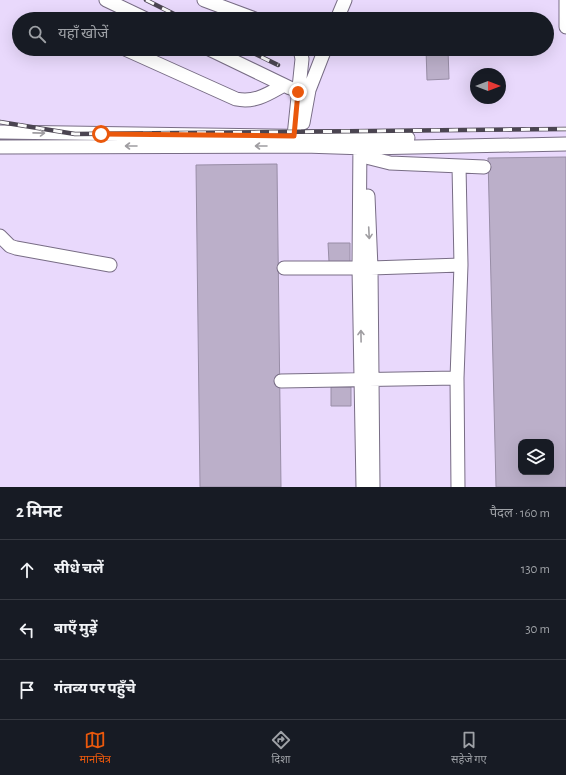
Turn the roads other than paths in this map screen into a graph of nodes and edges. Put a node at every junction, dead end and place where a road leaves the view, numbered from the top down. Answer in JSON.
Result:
{"nodes":[{"id":1,"x":106,"y":0,"type":"edge"},
{"id":2,"x":204,"y":0,"type":"edge"},
{"id":3,"x":345,"y":0,"type":"edge"},
{"id":4,"x":566,"y":0,"type":"edge"},
{"id":5,"x":131,"y":12,"type":"edge"},
{"id":6,"x":236,"y":12,"type":"edge"},
{"id":7,"x":340,"y":12,"type":"edge"},
{"id":8,"x":566,"y":27,"type":"edge"},
{"id":9,"x":141,"y":56,"type":"edge"},
{"id":10,"x":224,"y":56,"type":"edge"},
{"id":11,"x":301,"y":56,"type":"edge"},
{"id":12,"x":322,"y":56,"type":"edge"},
{"id":13,"x":284,"y":85,"type":"junction"},
{"id":14,"x":298,"y":92,"type":"junction"},
{"id":15,"x":0,"y":132,"type":"edge"},
{"id":16,"x":566,"y":138,"type":"edge"},
{"id":17,"x":293,"y":140,"type":"junction"},
{"id":18,"x":566,"y":144,"type":"edge"},
{"id":19,"x":364,"y":146,"type":"junction"},
{"id":20,"x":0,"y":147,"type":"edge"},
{"id":21,"x":459,"y":166,"type":"junction"},
{"id":22,"x":484,"y":167,"type":"dead end"},
{"id":23,"x":0,"y":236,"type":"edge"},
{"id":24,"x":110,"y":265,"type":"dead end"},
{"id":25,"x":461,"y":265,"type":"junction"},
{"id":26,"x":284,"y":268,"type":"dead end"},
{"id":27,"x":365,"y":268,"type":"junction"},
{"id":28,"x":457,"y":378,"type":"junction"},
{"id":29,"x":366,"y":380,"type":"junction"},
{"id":30,"x":281,"y":381,"type":"dead end"},
{"id":31,"x":363,"y":487,"type":"edge"},
{"id":32,"x":373,"y":487,"type":"edge"},
{"id":33,"x":458,"y":487,"type":"edge"}],
"edges":[{"from":1,"to":5,"type":"lane"},
{"from":2,"to":6,"type":"lane"},
{"from":3,"to":7,"type":"lane"},
{"from":4,"to":8,"type":"lane"},
{"from":9,"to":13,"type":"lane"},
{"from":10,"to":13,"type":"lane"},
{"from":11,"to":14,"type":"lane"},
{"from":12,"to":17,"type":"lane"},
{"from":13,"to":14,"type":"lane"},
{"from":14,"to":17,"type":"lane"},
{"from":15,"to":17,"type":"lane","one_way":true},
{"from":16,"to":19,"type":"lane"},
{"from":17,"to":19,"type":"lane"},
{"from":17,"to":19,"type":"lane"},
{"from":17,"to":20,"type":"lane","one_way":true},
{"from":18,"to":19,"type":"lane"},
{"from":19,"to":21,"type":"lane"},
{"from":19,"to":27,"type":"lane"},
{"from":21,"to":22,"type":"lane"},
{"from":21,"to":25,"type":"lane"},
{"from":23,"to":24,"type":"lane"},
{"from":25,"to":27,"type":"lane"},
{"from":25,"to":28,"type":"lane"},
{"from":26,"to":27,"type":"lane"},
{"from":27,"to":29,"type":"lane"},
{"from":28,"to":29,"type":"lane"},
{"from":28,"to":33,"type":"lane"},
{"from":29,"to":30,"type":"lane"},
{"from":29,"to":31,"type":"lane"},
{"from":29,"to":32,"type":"lane"}]}
